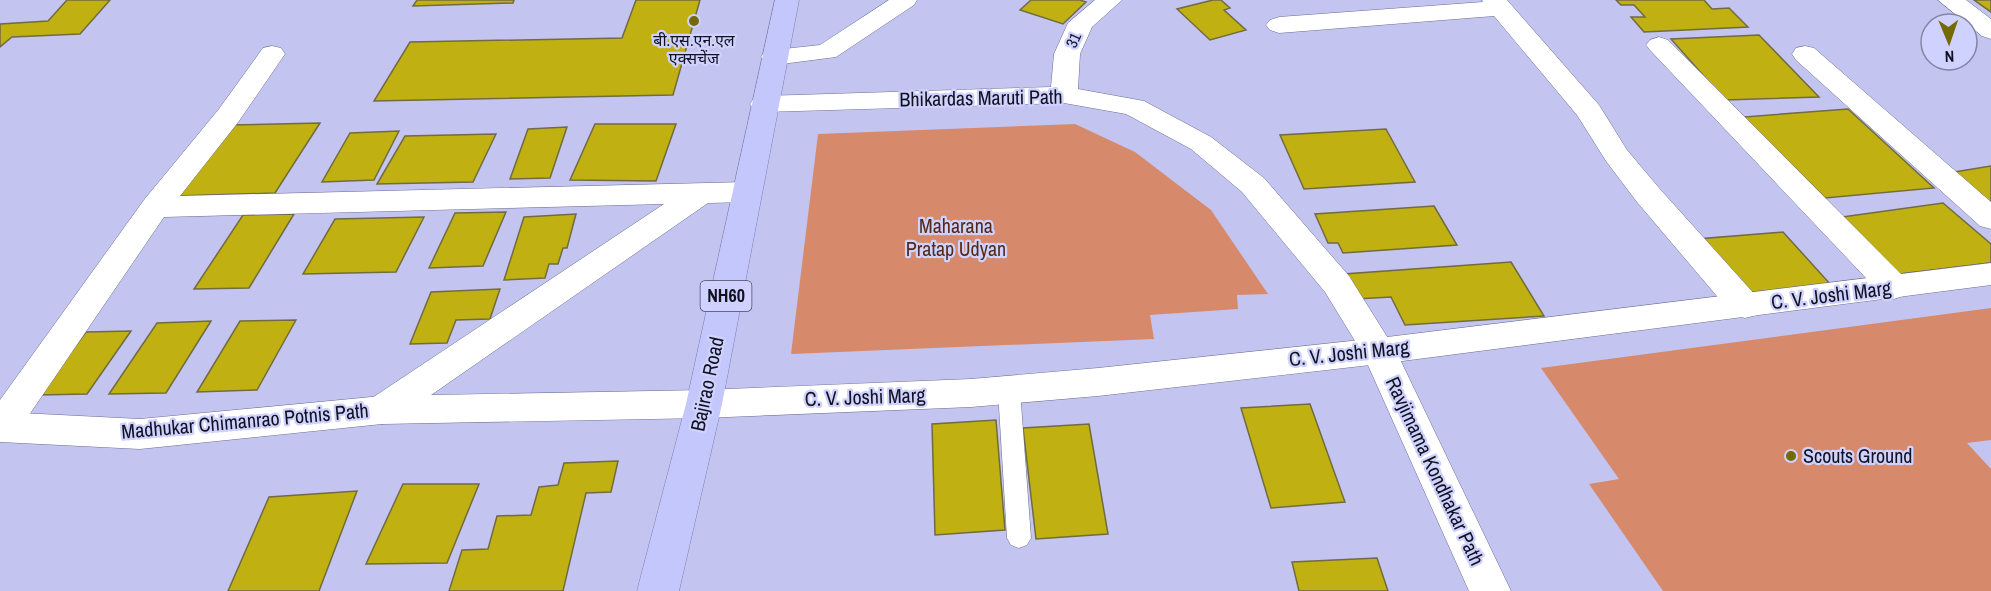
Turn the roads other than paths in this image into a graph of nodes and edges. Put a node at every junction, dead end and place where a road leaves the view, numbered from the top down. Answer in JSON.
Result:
{"nodes":[{"id":1,"x":787,"y":0,"type":"edge"},
{"id":2,"x":905,"y":0,"type":"edge"},
{"id":3,"x":1110,"y":0,"type":"edge"},
{"id":4,"x":1950,"y":0,"type":"edge"},
{"id":5,"x":1497,"y":4,"type":"edge"},
{"id":6,"x":1279,"y":25,"type":"dead end"},
{"id":7,"x":1991,"y":31,"type":"edge"},
{"id":8,"x":1659,"y":45,"type":"dead end"},
{"id":9,"x":827,"y":52,"type":"junction"},
{"id":10,"x":272,"y":54,"type":"dead end"},
{"id":11,"x":1805,"y":54,"type":"dead end"},
{"id":12,"x":774,"y":57,"type":"junction"},
{"id":13,"x":1064,"y":95,"type":"junction"},
{"id":14,"x":864,"y":100,"type":"junction"},
{"id":15,"x":764,"y":104,"type":"junction"},
{"id":16,"x":747,"y":192,"type":"junction"},
{"id":17,"x":699,"y":195,"type":"junction"},
{"id":18,"x":155,"y":207,"type":"junction"},
{"id":19,"x":1991,"y":219,"type":"edge"},
{"id":20,"x":1991,"y":274,"type":"edge"},
{"id":21,"x":1894,"y":287,"type":"junction"},
{"id":22,"x":1745,"y":306,"type":"junction"},
{"id":23,"x":1379,"y":351,"type":"junction"},
{"id":24,"x":1009,"y":390,"type":"junction"},
{"id":25,"x":704,"y":404,"type":"junction"},
{"id":26,"x":382,"y":410,"type":"junction"},
{"id":27,"x":1,"y":427,"type":"edge"},
{"id":28,"x":1019,"y":538,"type":"dead end"},
{"id":29,"x":658,"y":591,"type":"edge"},
{"id":30,"x":1490,"y":591,"type":"edge"}],
"edges":[{"from":1,"to":12,"type":"highway","name":"Bajirao Road","number":"NH60"},
{"from":2,"to":9,"type":"street"},
{"from":3,"to":13,"type":"street","name":"31"},
{"from":4,"to":7,"type":"street"},
{"from":5,"to":6,"type":"street"},
{"from":5,"to":22,"type":"street"},
{"from":8,"to":21,"type":"street"},
{"from":9,"to":12,"type":"street"},
{"from":9,"to":14,"type":"street"},
{"from":10,"to":18,"type":"street"},
{"from":11,"to":19,"type":"street"},
{"from":12,"to":15,"type":"highway","name":"Bajirao Road","number":"NH60"},
{"from":13,"to":14,"type":"street","name":"Bhikardas Maruti Path"},
{"from":13,"to":23,"type":"street","name":"Bhikardas Maruti Path"},
{"from":14,"to":15,"type":"street","name":"Bhikardas Maruti Path"},
{"from":15,"to":16,"type":"highway","name":"Bajirao Road","number":"NH60"},
{"from":16,"to":17,"type":"street"},
{"from":16,"to":25,"type":"highway","name":"Bajirao Road","number":"NH60"},
{"from":17,"to":18,"type":"street"},
{"from":17,"to":26,"type":"street","name":"Madhukar Chimanrao Potnis Path"},
{"from":18,"to":27,"type":"street"},
{"from":20,"to":21,"type":"street","name":"C. V. Joshi Marg"},
{"from":21,"to":22,"type":"street","name":"C. V. Joshi Marg"},
{"from":22,"to":23,"type":"street","name":"C. V. Joshi Marg"},
{"from":23,"to":24,"type":"street","name":"C. V. Joshi Marg"},
{"from":23,"to":30,"type":"street","name":"Ravjimama Kondhakar Path"},
{"from":24,"to":25,"type":"street","name":"C. V. Joshi Marg"},
{"from":24,"to":28,"type":"lane"},
{"from":25,"to":26,"type":"street","name":"Madhukar Chimanrao Potnis Path"},
{"from":25,"to":29,"type":"highway","name":"Bajirao Road","number":"NH60"},
{"from":26,"to":27,"type":"street","name":"Madhukar Chimanrao Potnis Path"}]}
